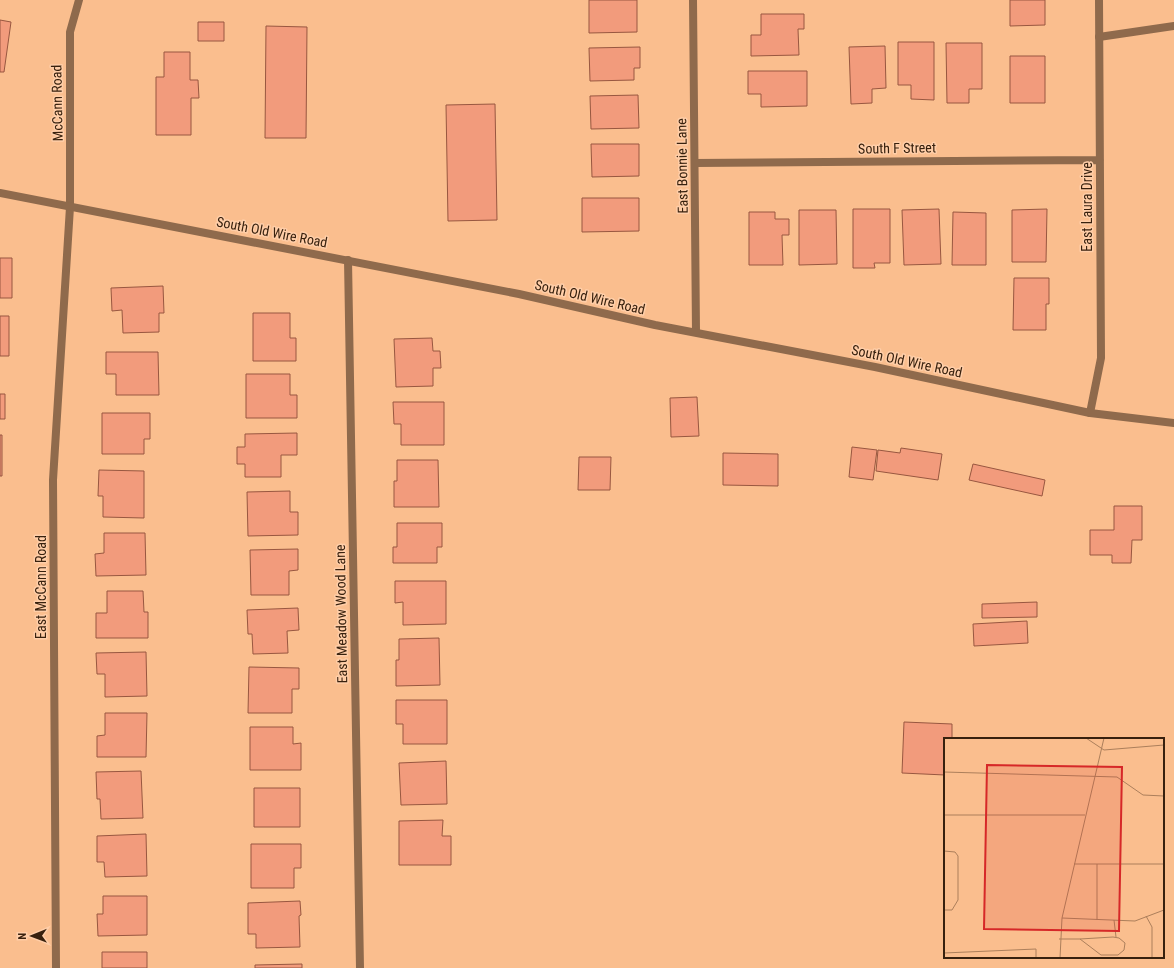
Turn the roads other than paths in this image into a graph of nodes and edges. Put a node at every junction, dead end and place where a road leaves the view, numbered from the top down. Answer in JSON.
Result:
{"nodes":[{"id":1,"x":79,"y":0,"type":"edge"},
{"id":2,"x":693,"y":0,"type":"edge"},
{"id":3,"x":1099,"y":0,"type":"edge"},
{"id":4,"x":1174,"y":26,"type":"edge"},
{"id":5,"x":1099,"y":37,"type":"junction"},
{"id":6,"x":1100,"y":160,"type":"junction"},
{"id":7,"x":694,"y":164,"type":"junction"},
{"id":8,"x":0,"y":193,"type":"edge"},
{"id":9,"x":70,"y":207,"type":"junction"},
{"id":10,"x":348,"y":260,"type":"junction"},
{"id":11,"x":696,"y":332,"type":"junction"},
{"id":12,"x":1090,"y":413,"type":"junction"},
{"id":13,"x":1174,"y":423,"type":"edge"},
{"id":14,"x":56,"y":968,"type":"edge"},
{"id":15,"x":360,"y":968,"type":"edge"}],
"edges":[{"from":1,"to":9,"type":"street","name":"McCann Road"},
{"from":2,"to":7,"type":"street","name":"East Bonnie Lane"},
{"from":3,"to":5,"type":"street","name":"East Laura Drive"},
{"from":4,"to":5,"type":"street"},
{"from":5,"to":6,"type":"street","name":"East Laura Drive"},
{"from":6,"to":7,"type":"street","name":"South F Street"},
{"from":6,"to":12,"type":"street","name":"East Laura Drive"},
{"from":7,"to":11,"type":"street","name":"East Bonnie Lane"},
{"from":8,"to":9,"type":"street","name":"South Old Wire Road"},
{"from":9,"to":10,"type":"street","name":"South Old Wire Road"},
{"from":9,"to":14,"type":"street","name":"East McCann Road"},
{"from":10,"to":11,"type":"street","name":"South Old Wire Road"},
{"from":10,"to":15,"type":"street","name":"East Meadow Wood Lane"},
{"from":11,"to":12,"type":"street","name":"South Old Wire Road"},
{"from":12,"to":13,"type":"street","name":"South Old Wire Road"}]}
